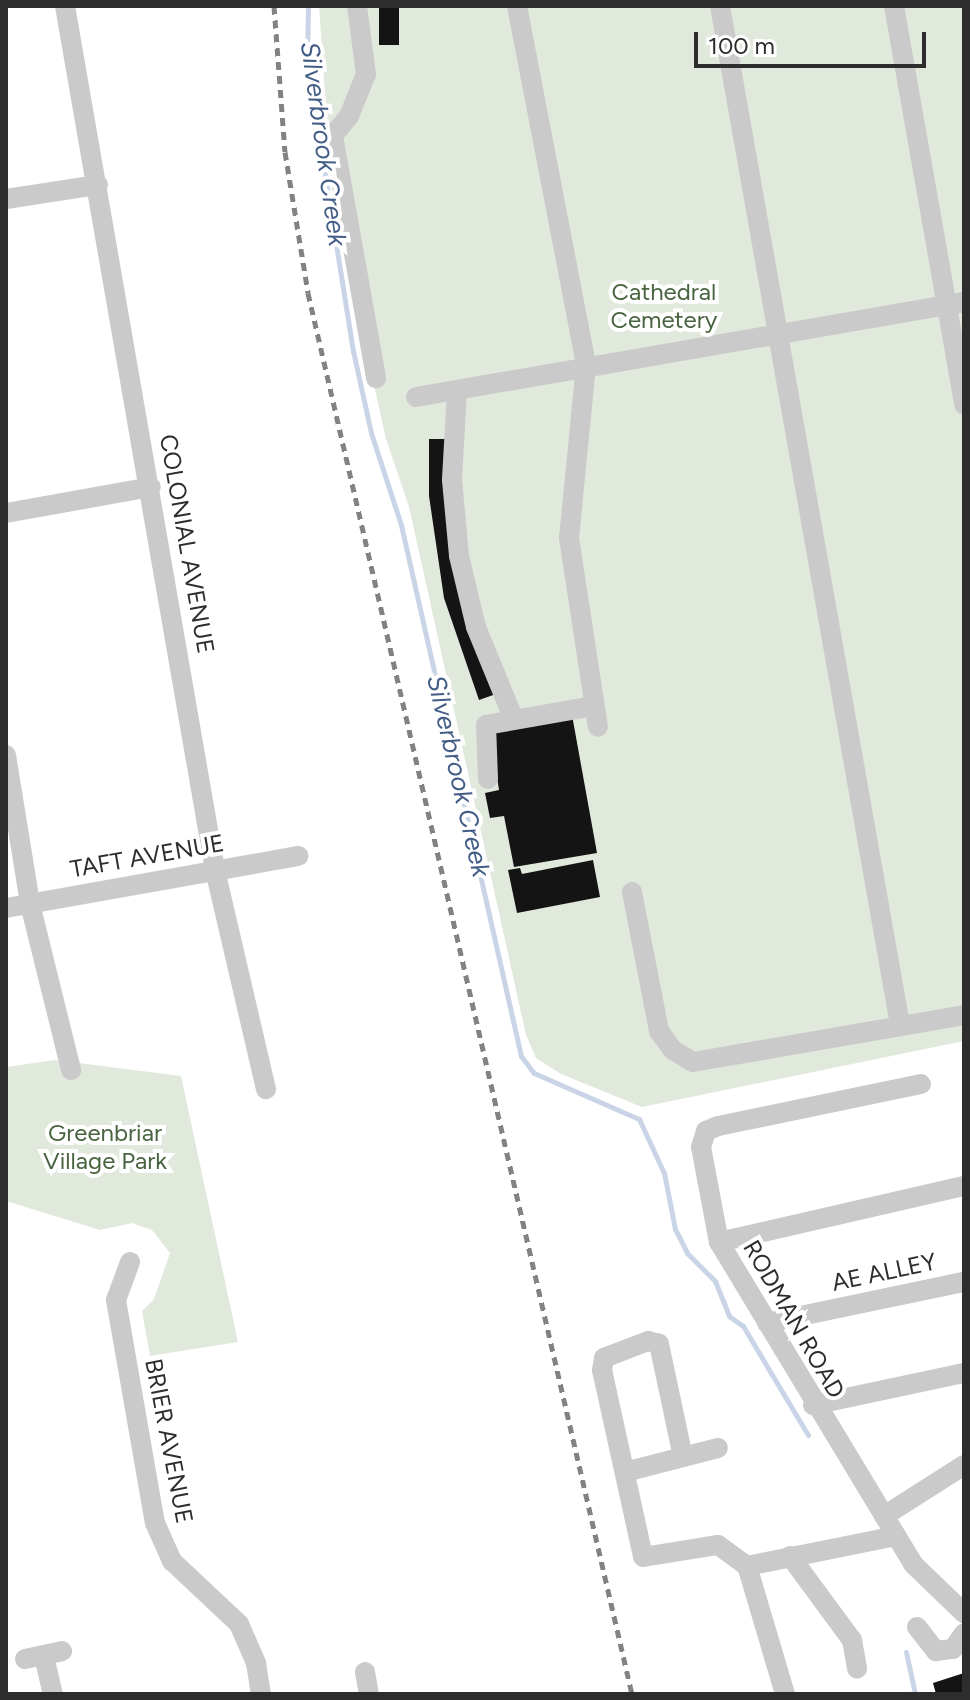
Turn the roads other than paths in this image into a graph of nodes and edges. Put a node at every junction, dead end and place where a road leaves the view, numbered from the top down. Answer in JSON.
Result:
{"nodes":[{"id":1,"x":65,"y":6,"type":"edge"},
{"id":2,"x":357,"y":6,"type":"edge"},
{"id":3,"x":517,"y":6,"type":"edge"},
{"id":4,"x":720,"y":6,"type":"edge"},
{"id":5,"x":894,"y":6,"type":"edge"},
{"id":6,"x":98,"y":185,"type":"junction"},
{"id":7,"x":6,"y":199,"type":"edge"},
{"id":8,"x":955,"y":304,"type":"edge"},
{"id":9,"x":778,"y":334,"type":"junction"},
{"id":10,"x":586,"y":365,"type":"junction"},
{"id":11,"x":376,"y":378,"type":"dead end"},
{"id":12,"x":457,"y":390,"type":"junction"},
{"id":13,"x":416,"y":397,"type":"dead end"},
{"id":14,"x":964,"y":405,"type":"edge"},
{"id":15,"x":151,"y":487,"type":"junction"},
{"id":16,"x":6,"y":513,"type":"edge"},
{"id":17,"x":594,"y":706,"type":"junction"},
{"id":18,"x":513,"y":717,"type":"junction"},
{"id":19,"x":598,"y":727,"type":"dead end"},
{"id":20,"x":6,"y":755,"type":"edge"},
{"id":21,"x":488,"y":779,"type":"dead end"},
{"id":22,"x":298,"y":856,"type":"dead end"},
{"id":23,"x":215,"y":870,"type":"junction"},
{"id":24,"x":632,"y":892,"type":"dead end"},
{"id":25,"x":30,"y":904,"type":"junction"},
{"id":26,"x":6,"y":908,"type":"edge"},
{"id":27,"x":964,"y":1015,"type":"edge"},
{"id":28,"x":900,"y":1025,"type":"junction"},
{"id":29,"x":71,"y":1070,"type":"dead end"},
{"id":30,"x":921,"y":1084,"type":"dead end"},
{"id":31,"x":266,"y":1089,"type":"dead end"},
{"id":32,"x":964,"y":1186,"type":"edge"},
{"id":33,"x":719,"y":1242,"type":"junction"},
{"id":34,"x":130,"y":1262,"type":"dead end"},
{"id":35,"x":964,"y":1282,"type":"edge"},
{"id":36,"x":767,"y":1323,"type":"junction"},
{"id":37,"x":964,"y":1373,"type":"edge"},
{"id":38,"x":813,"y":1405,"type":"junction"},
{"id":39,"x":718,"y":1448,"type":"dead end"},
{"id":40,"x":683,"y":1457,"type":"junction"},
{"id":41,"x":964,"y":1465,"type":"edge"},
{"id":42,"x":625,"y":1472,"type":"junction"},
{"id":43,"x":884,"y":1516,"type":"junction"},
{"id":44,"x":896,"y":1536,"type":"junction"},
{"id":45,"x":790,"y":1556,"type":"junction"},
{"id":46,"x":747,"y":1566,"type":"junction"},
{"id":47,"x":963,"y":1610,"type":"edge"},
{"id":48,"x":917,"y":1627,"type":"dead end"},
{"id":49,"x":964,"y":1633,"type":"edge"},
{"id":50,"x":43,"y":1655,"type":"dead end"},
{"id":51,"x":857,"y":1669,"type":"dead end"},
{"id":52,"x":365,"y":1672,"type":"dead end"},
{"id":53,"x":53,"y":1694,"type":"edge"},
{"id":54,"x":261,"y":1694,"type":"edge"},
{"id":55,"x":369,"y":1694,"type":"edge"},
{"id":56,"x":785,"y":1694,"type":"edge"}],
"edges":[{"from":1,"to":6,"type":"street","name":"COLONIAL AVENUE"},
{"from":2,"to":11,"type":"street"},
{"from":3,"to":10,"type":"street"},
{"from":4,"to":9,"type":"street"},
{"from":5,"to":8,"type":"street"},
{"from":6,"to":7,"type":"street"},
{"from":6,"to":15,"type":"street","name":"COLONIAL AVENUE"},
{"from":8,"to":9,"type":"street"},
{"from":8,"to":14,"type":"street"},
{"from":9,"to":10,"type":"street"},
{"from":9,"to":28,"type":"street"},
{"from":10,"to":12,"type":"street"},
{"from":10,"to":17,"type":"street"},
{"from":12,"to":13,"type":"street"},
{"from":12,"to":18,"type":"street"},
{"from":15,"to":16,"type":"street"},
{"from":15,"to":23,"type":"street","name":"COLONIAL AVENUE"},
{"from":17,"to":18,"type":"street"},
{"from":17,"to":19,"type":"street"},
{"from":18,"to":21,"type":"street"},
{"from":20,"to":25,"type":"street"},
{"from":22,"to":23,"type":"street","name":"TAFT AVENUE"},
{"from":23,"to":25,"type":"street","name":"TAFT AVENUE"},
{"from":23,"to":31,"type":"street","name":"COLONIAL AVENUE"},
{"from":24,"to":28,"type":"street"},
{"from":25,"to":26,"type":"street","name":"TAFT AVENUE"},
{"from":25,"to":29,"type":"street"},
{"from":27,"to":28,"type":"street"},
{"from":30,"to":33,"type":"street","name":"RODMAN ROAD"},
{"from":32,"to":33,"type":"street"},
{"from":33,"to":36,"type":"street","name":"RODMAN ROAD"},
{"from":34,"to":54,"type":"street","name":"BRIER AVENUE"},
{"from":35,"to":36,"type":"street","name":"AE ALLEY"},
{"from":36,"to":38,"type":"street","name":"RODMAN ROAD"},
{"from":37,"to":38,"type":"street"},
{"from":38,"to":43,"type":"street","name":"RODMAN ROAD"},
{"from":39,"to":40,"type":"street"},
{"from":40,"to":42,"type":"street"},
{"from":40,"to":42,"type":"street"},
{"from":41,"to":43,"type":"street"},
{"from":42,"to":46,"type":"street"},
{"from":43,"to":44,"type":"street","name":"RODMAN ROAD"},
{"from":44,"to":45,"type":"street"},
{"from":44,"to":47,"type":"street","name":"RODMAN ROAD"},
{"from":45,"to":46,"type":"street"},
{"from":45,"to":51,"type":"street"},
{"from":46,"to":56,"type":"street"},
{"from":48,"to":49,"type":"street"},
{"from":50,"to":53,"type":"street"},
{"from":52,"to":55,"type":"street"}]}
